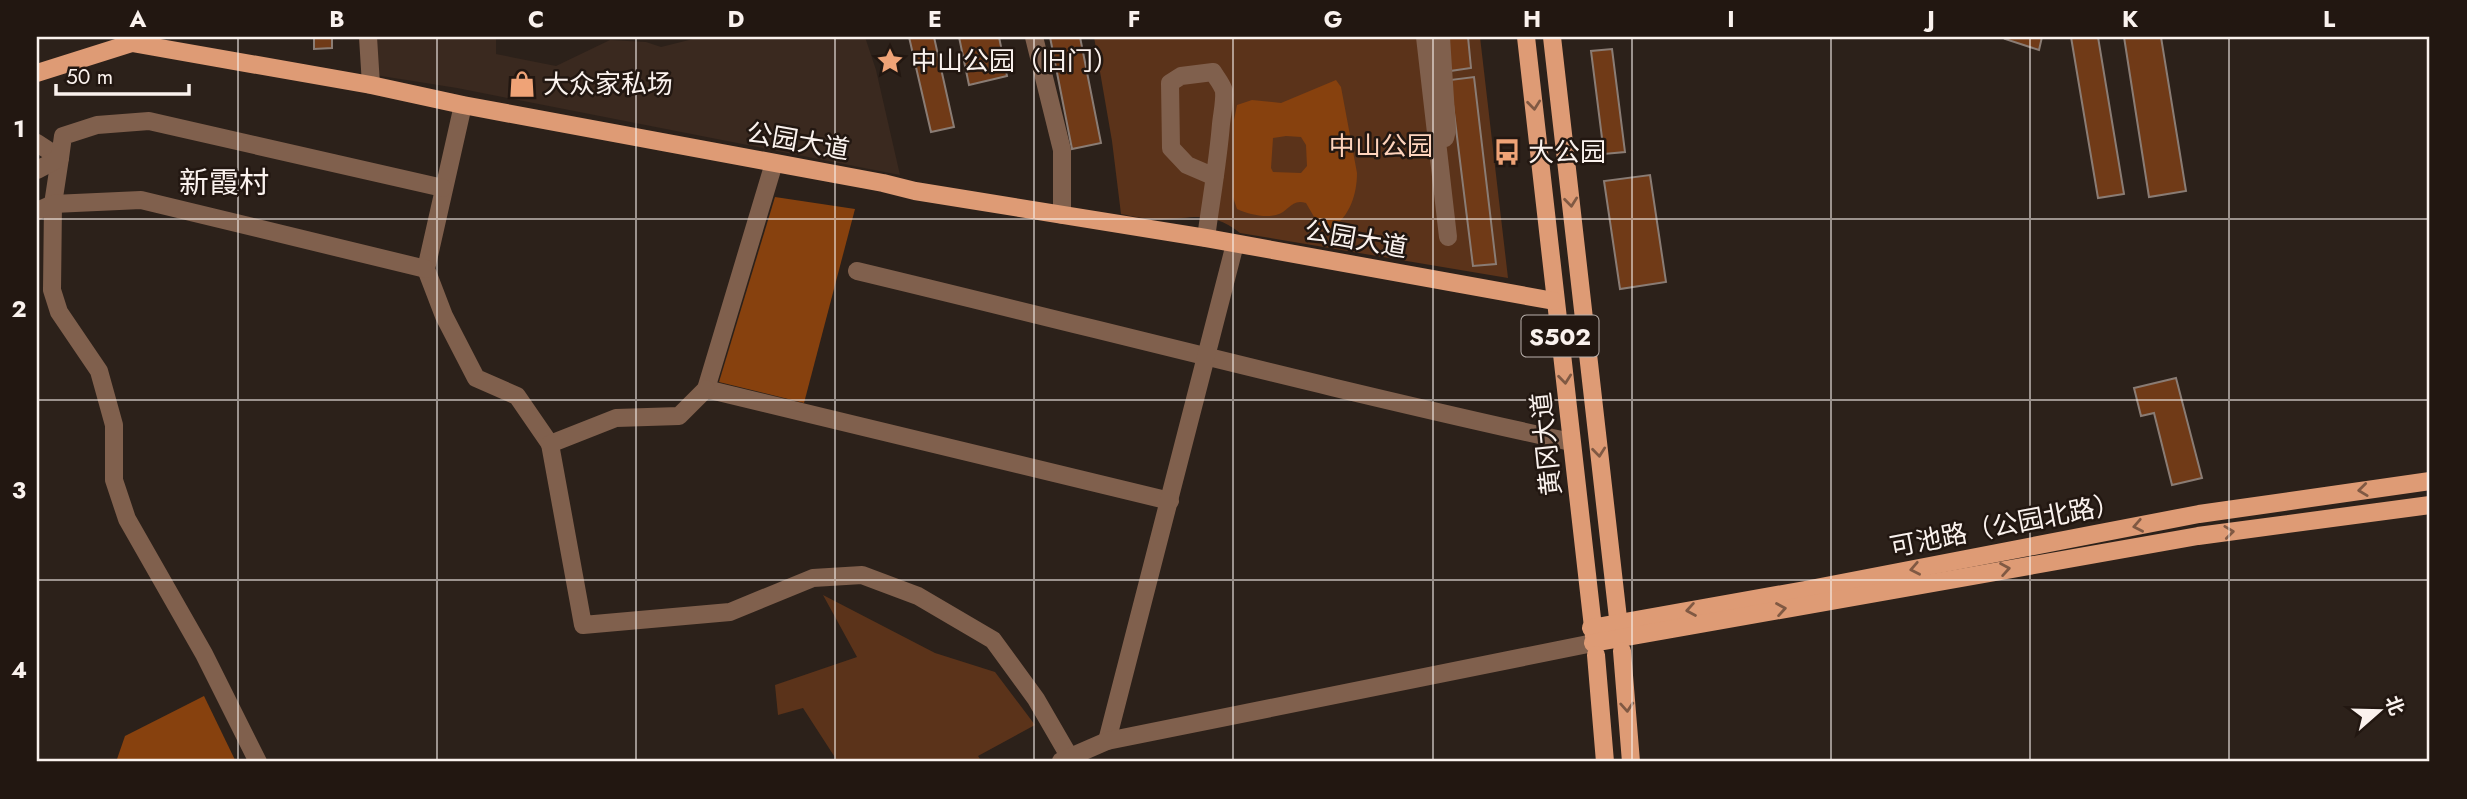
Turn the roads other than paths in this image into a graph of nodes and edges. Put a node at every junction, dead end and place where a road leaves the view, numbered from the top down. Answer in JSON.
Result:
{"nodes":[{"id":1,"x":368,"y":37,"type":"edge"},
{"id":2,"x":1034,"y":37,"type":"edge"},
{"id":3,"x":1425,"y":37,"type":"edge"},
{"id":4,"x":1441,"y":37,"type":"edge"},
{"id":5,"x":1526,"y":37,"type":"edge"},
{"id":6,"x":1552,"y":37,"type":"edge"},
{"id":7,"x":132,"y":40,"type":"edge"},
{"id":8,"x":37,"y":74,"type":"edge"},
{"id":9,"x":370,"y":85,"type":"junction"},
{"id":10,"x":463,"y":105,"type":"junction"},
{"id":11,"x":37,"y":143,"type":"edge"},
{"id":12,"x":1438,"y":157,"type":"junction"},
{"id":13,"x":60,"y":158,"type":"junction"},
{"id":14,"x":774,"y":163,"type":"junction"},
{"id":15,"x":37,"y":170,"type":"edge"},
{"id":16,"x":1215,"y":177,"type":"junction"},
{"id":17,"x":443,"y":188,"type":"junction"},
{"id":18,"x":45,"y":208,"type":"edge"},
{"id":19,"x":1062,"y":215,"type":"junction"},
{"id":20,"x":1448,"y":237,"type":"dead end"},
{"id":21,"x":1206,"y":238,"type":"junction"},
{"id":22,"x":1235,"y":244,"type":"junction"},
{"id":23,"x":426,"y":269,"type":"junction"},
{"id":24,"x":857,"y":271,"type":"dead end"},
{"id":25,"x":1554,"y":301,"type":"dead end"},
{"id":26,"x":1207,"y":355,"type":"junction"},
{"id":27,"x":706,"y":389,"type":"junction"},
{"id":28,"x":1572,"y":442,"type":"dead end"},
{"id":29,"x":550,"y":444,"type":"junction"},
{"id":30,"x":2430,"y":481,"type":"edge"},
{"id":31,"x":1170,"y":501,"type":"junction"},
{"id":32,"x":2430,"y":505,"type":"edge"},
{"id":33,"x":1619,"y":627,"type":"dead end"},
{"id":34,"x":1594,"y":640,"type":"junction"},
{"id":35,"x":1622,"y":651,"type":"dead end"},
{"id":36,"x":1107,"y":741,"type":"junction"},
{"id":37,"x":1065,"y":759,"type":"edge"},
{"id":38,"x":258,"y":762,"type":"edge"},
{"id":39,"x":1605,"y":762,"type":"edge"},
{"id":40,"x":1631,"y":762,"type":"edge"}],
"edges":[{"from":1,"to":9,"type":"street"},
{"from":2,"to":19,"type":"street"},
{"from":3,"to":12,"type":"street"},
{"from":4,"to":12,"type":"street"},
{"from":5,"to":34,"type":"main road","name":"黄冈大道","number":"S502","one_way":true},
{"from":6,"to":33,"type":"main road","name":"黄冈大道","number":"S502","one_way":true},
{"from":7,"to":8,"type":"main road","name":"公园大道"},
{"from":7,"to":9,"type":"main road","name":"公园大道"},
{"from":9,"to":10,"type":"main road","name":"公园大道"},
{"from":10,"to":14,"type":"main road","name":"公园大道"},
{"from":10,"to":17,"type":"street"},
{"from":11,"to":13,"type":"street"},
{"from":12,"to":20,"type":"street"},
{"from":13,"to":15,"type":"street"},
{"from":13,"to":17,"type":"street"},
{"from":13,"to":18,"type":"street"},
{"from":14,"to":19,"type":"main road","name":"公园大道"},
{"from":14,"to":27,"type":"street"},
{"from":16,"to":16,"type":"street"},
{"from":16,"to":21,"type":"street"},
{"from":17,"to":23,"type":"street"},
{"from":18,"to":23,"type":"street"},
{"from":18,"to":38,"type":"street"},
{"from":19,"to":21,"type":"main road","name":"公园大道"},
{"from":21,"to":22,"type":"main road","name":"公园大道"},
{"from":22,"to":25,"type":"main road","name":"公园大道"},
{"from":22,"to":26,"type":"street"},
{"from":23,"to":29,"type":"street"},
{"from":24,"to":26,"type":"street"},
{"from":26,"to":28,"type":"street"},
{"from":26,"to":31,"type":"street"},
{"from":27,"to":29,"type":"street"},
{"from":27,"to":31,"type":"street"},
{"from":29,"to":37,"type":"street"},
{"from":30,"to":34,"type":"main road","name":"可池路（公园北路）","one_way":true},
{"from":31,"to":36,"type":"street"},
{"from":34,"to":32,"type":"main road","name":"可池路（公园北路）","one_way":true},
{"from":34,"to":36,"type":"street"},
{"from":34,"to":39,"type":"main road","name":"黄冈大道","number":"S502"},
{"from":35,"to":40,"type":"main road","one_way":true},
{"from":36,"to":37,"type":"street"}]}
